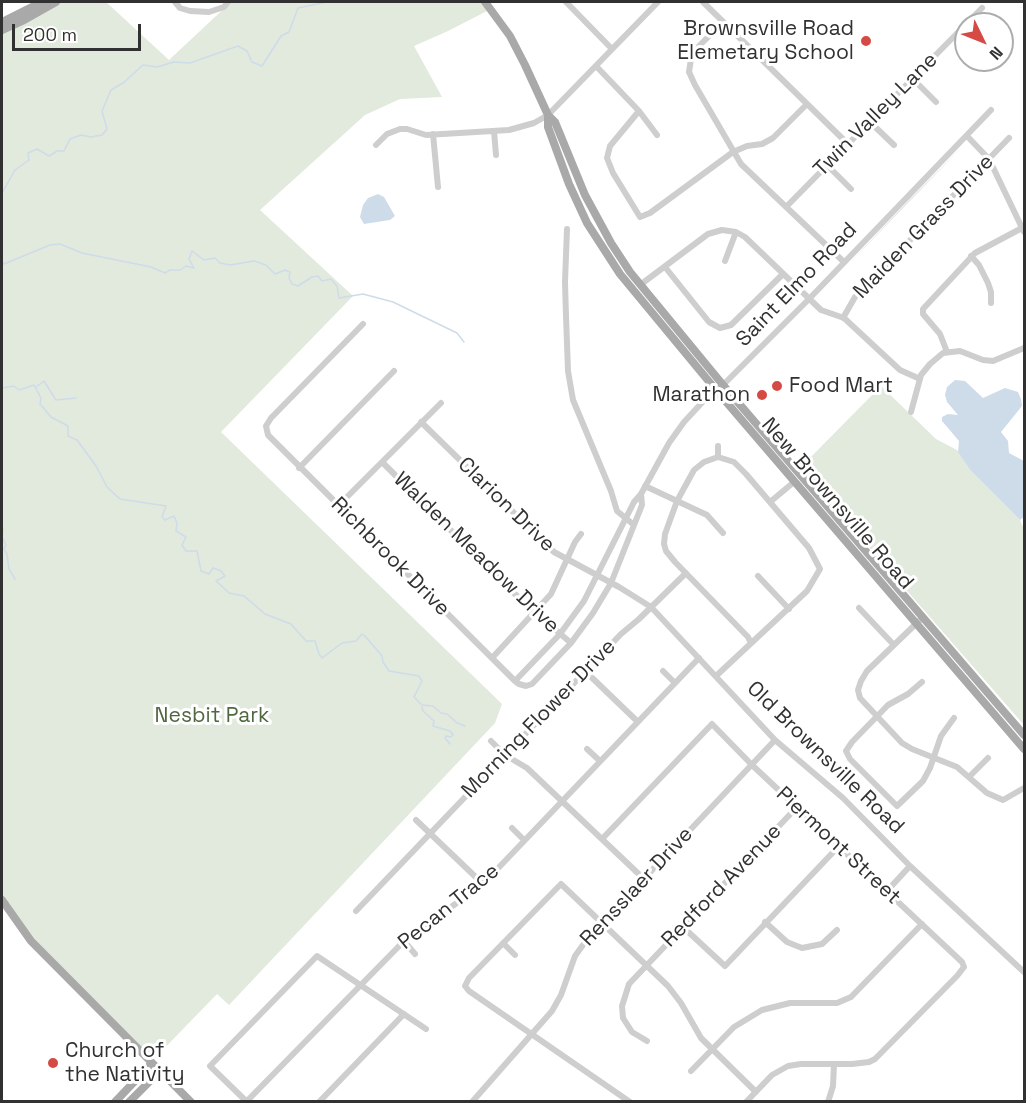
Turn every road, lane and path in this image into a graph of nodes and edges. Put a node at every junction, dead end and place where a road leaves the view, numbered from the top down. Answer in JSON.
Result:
{"nodes":[{"id":1,"x":42,"y":2,"type":"edge"},
{"id":2,"x":56,"y":2,"type":"edge"},
{"id":3,"x":175,"y":2,"type":"edge"},
{"id":4,"x":228,"y":2,"type":"edge"},
{"id":5,"x":485,"y":2,"type":"edge"},
{"id":6,"x":566,"y":2,"type":"edge"},
{"id":7,"x":580,"y":2,"type":"edge"},
{"id":8,"x":658,"y":2,"type":"edge"},
{"id":9,"x":703,"y":2,"type":"edge"},
{"id":10,"x":573,"y":8,"type":"junction"},
{"id":11,"x":982,"y":8,"type":"dead end"},
{"id":12,"x":978,"y":12,"type":"edge"},
{"id":13,"x":2,"y":22,"type":"edge"},
{"id":14,"x":723,"y":22,"type":"junction"},
{"id":15,"x":2,"y":30,"type":"edge"},
{"id":16,"x":954,"y":36,"type":"edge"},
{"id":17,"x":612,"y":49,"type":"junction"},
{"id":18,"x":596,"y":66,"type":"junction"},
{"id":19,"x":912,"y":78,"type":"junction"},
{"id":20,"x":936,"y":102,"type":"dead end"},
{"id":21,"x":807,"y":104,"type":"junction"},
{"id":22,"x":991,"y":110,"type":"dead end"},
{"id":23,"x":639,"y":111,"type":"junction"},
{"id":24,"x":548,"y":115,"type":"junction"},
{"id":25,"x":870,"y":122,"type":"junction"},
{"id":26,"x":494,"y":131,"type":"junction"},
{"id":27,"x":433,"y":134,"type":"junction"},
{"id":28,"x":657,"y":135,"type":"dead end"},
{"id":29,"x":967,"y":136,"type":"junction"},
{"id":30,"x":1009,"y":138,"type":"dead end"},
{"id":31,"x":848,"y":144,"type":"junction"},
{"id":32,"x":376,"y":145,"type":"dead end"},
{"id":33,"x":894,"y":145,"type":"dead end"},
{"id":34,"x":733,"y":152,"type":"junction"},
{"id":35,"x":496,"y":155,"type":"dead end"},
{"id":36,"x":989,"y":159,"type":"junction"},
{"id":37,"x":827,"y":165,"type":"junction"},
{"id":38,"x":438,"y":187,"type":"dead end"},
{"id":39,"x":851,"y":189,"type":"dead end"},
{"id":40,"x":787,"y":206,"type":"junction"},
{"id":41,"x":567,"y":229,"type":"dead end"},
{"id":42,"x":1023,"y":230,"type":"edge"},
{"id":43,"x":736,"y":232,"type":"junction"},
{"id":44,"x":971,"y":256,"type":"junction"},
{"id":45,"x":725,"y":261,"type":"dead end"},
{"id":46,"x":844,"y":262,"type":"junction"},
{"id":47,"x":664,"y":267,"type":"junction"},
{"id":48,"x":783,"y":274,"type":"junction"},
{"id":49,"x":640,"y":285,"type":"junction"},
{"id":50,"x":809,"y":299,"type":"junction"},
{"id":51,"x":991,"y":303,"type":"dead end"},
{"id":52,"x":843,"y":318,"type":"junction"},
{"id":53,"x":363,"y":324,"type":"dead end"},
{"id":54,"x":1024,"y":348,"type":"edge"},
{"id":55,"x":947,"y":352,"type":"junction"},
{"id":56,"x":394,"y":371,"type":"dead end"},
{"id":57,"x":920,"y":380,"type":"junction"},
{"id":58,"x":719,"y":387,"type":"junction"},
{"id":59,"x":441,"y":403,"type":"dead end"},
{"id":60,"x":911,"y":412,"type":"dead end"},
{"id":61,"x":421,"y":422,"type":"junction"},
{"id":62,"x":718,"y":446,"type":"dead end"},
{"id":63,"x":718,"y":457,"type":"junction"},
{"id":64,"x":382,"y":462,"type":"junction"},
{"id":65,"x":299,"y":468,"type":"junction"},
{"id":66,"x":794,"y":482,"type":"junction"},
{"id":67,"x":645,"y":486,"type":"junction"},
{"id":68,"x":642,"y":494,"type":"junction"},
{"id":69,"x":677,"y":501,"type":"junction"},
{"id":70,"x":770,"y":502,"type":"junction"},
{"id":71,"x":338,"y":507,"type":"junction"},
{"id":72,"x":626,"y":520,"type":"junction"},
{"id":73,"x":634,"y":525,"type":"junction"},
{"id":74,"x":723,"y":533,"type":"dead end"},
{"id":75,"x":581,"y":534,"type":"dead end"},
{"id":76,"x":567,"y":560,"type":"junction"},
{"id":77,"x":686,"y":573,"type":"junction"},
{"id":78,"x":598,"y":576,"type":"junction"},
{"id":79,"x":758,"y":576,"type":"dead end"},
{"id":80,"x":611,"y":583,"type":"junction"},
{"id":81,"x":651,"y":607,"type":"junction"},
{"id":82,"x":859,"y":608,"type":"dead end"},
{"id":83,"x":789,"y":609,"type":"junction"},
{"id":84,"x":535,"y":612,"type":"junction"},
{"id":85,"x":923,"y":617,"type":"junction"},
{"id":86,"x":916,"y":623,"type":"junction"},
{"id":87,"x":560,"y":633,"type":"junction"},
{"id":88,"x":571,"y":643,"type":"junction"},
{"id":89,"x":751,"y":643,"type":"junction"},
{"id":90,"x":893,"y":644,"type":"junction"},
{"id":91,"x":492,"y":658,"type":"junction"},
{"id":92,"x":699,"y":658,"type":"junction"},
{"id":93,"x":585,"y":671,"type":"junction"},
{"id":94,"x":663,"y":671,"type":"dead end"},
{"id":95,"x":716,"y":676,"type":"junction"},
{"id":96,"x":515,"y":681,"type":"junction"},
{"id":97,"x":922,"y":682,"type":"dead end"},
{"id":98,"x":675,"y":683,"type":"junction"},
{"id":99,"x":877,"y":717,"type":"junction"},
{"id":100,"x":954,"y":718,"type":"dead end"},
{"id":101,"x":638,"y":722,"type":"junction"},
{"id":102,"x":1024,"y":735,"type":"edge"},
{"id":103,"x":775,"y":740,"type":"junction"},
{"id":104,"x":491,"y":741,"type":"dead end"},
{"id":105,"x":587,"y":749,"type":"dead end"},
{"id":106,"x":1024,"y":749,"type":"edge"},
{"id":107,"x":505,"y":755,"type":"junction"},
{"id":108,"x":933,"y":758,"type":"junction"},
{"id":109,"x":988,"y":758,"type":"dead end"},
{"id":110,"x":600,"y":761,"type":"junction"},
{"id":111,"x":752,"y":765,"type":"junction"},
{"id":112,"x":970,"y":776,"type":"junction"},
{"id":113,"x":1024,"y":788,"type":"edge"},
{"id":114,"x":562,"y":801,"type":"junction"},
{"id":115,"x":797,"y":807,"type":"junction"},
{"id":116,"x":416,"y":820,"type":"dead end"},
{"id":117,"x":512,"y":828,"type":"dead end"},
{"id":118,"x":430,"y":833,"type":"junction"},
{"id":119,"x":602,"y":839,"type":"junction"},
{"id":120,"x":525,"y":840,"type":"junction"},
{"id":121,"x":839,"y":846,"type":"junction"},
{"id":122,"x":910,"y":866,"type":"junction"},
{"id":123,"x":644,"y":879,"type":"junction"},
{"id":124,"x":483,"y":884,"type":"junction"},
{"id":125,"x":887,"y":891,"type":"junction"},
{"id":126,"x":2,"y":900,"type":"edge"},
{"id":127,"x":356,"y":910,"type":"dead end"},
{"id":128,"x":602,"y":922,"type":"junction"},
{"id":129,"x":765,"y":922,"type":"junction"},
{"id":130,"x":922,"y":924,"type":"junction"},
{"id":131,"x":683,"y":927,"type":"junction"},
{"id":132,"x":837,"y":930,"type":"dead end"},
{"id":133,"x":404,"y":941,"type":"junction"},
{"id":134,"x":503,"y":943,"type":"junction"},
{"id":135,"x":415,"y":954,"type":"dead end"},
{"id":136,"x":515,"y":955,"type":"dead end"},
{"id":137,"x":647,"y":965,"type":"junction"},
{"id":138,"x":1024,"y":972,"type":"edge"},
{"id":139,"x":361,"y":985,"type":"junction"},
{"id":140,"x":404,"y":1014,"type":"junction"},
{"id":141,"x":426,"y":1029,"type":"dead end"},
{"id":142,"x":531,"y":1034,"type":"junction"},
{"id":143,"x":647,"y":1041,"type":"dead end"},
{"id":144,"x":712,"y":1049,"type":"junction"},
{"id":145,"x":152,"y":1063,"type":"junction"},
{"id":146,"x":834,"y":1064,"type":"junction"},
{"id":147,"x":160,"y":1071,"type":"junction"},
{"id":148,"x":691,"y":1071,"type":"dead end"},
{"id":149,"x":756,"y":1092,"type":"junction"},
{"id":150,"x":117,"y":1101,"type":"edge"},
{"id":151,"x":129,"y":1101,"type":"edge"},
{"id":152,"x":191,"y":1101,"type":"edge"},
{"id":153,"x":246,"y":1101,"type":"edge"},
{"id":154,"x":319,"y":1101,"type":"edge"},
{"id":155,"x":472,"y":1101,"type":"edge"},
{"id":156,"x":630,"y":1101,"type":"edge"},
{"id":157,"x":746,"y":1101,"type":"edge"},
{"id":158,"x":828,"y":1101,"type":"edge"}],
"edges":[{"from":1,"to":13,"type":"main road"},
{"from":2,"to":15,"type":"main road"},
{"from":3,"to":4,"type":"street"},
{"from":5,"to":24,"type":"main road"},
{"from":6,"to":10,"type":"street"},
{"from":7,"to":10,"type":"street"},
{"from":8,"to":17,"type":"street"},
{"from":9,"to":14,"type":"street"},
{"from":10,"to":17,"type":"street"},
{"from":11,"to":12,"type":"street","name":"Twin Valley Lane"},
{"from":14,"to":21,"type":"street"},
{"from":14,"to":34,"type":"street"},
{"from":16,"to":19,"type":"street","name":"Twin Valley Lane"},
{"from":17,"to":18,"type":"street"},
{"from":18,"to":23,"type":"street"},
{"from":18,"to":24,"type":"street"},
{"from":19,"to":20,"type":"street"},
{"from":19,"to":25,"type":"street","name":"Twin Valley Lane"},
{"from":21,"to":31,"type":"street"},
{"from":21,"to":34,"type":"street"},
{"from":22,"to":29,"type":"street","name":"Saint Elmo Road"},
{"from":23,"to":28,"type":"street"},
{"from":23,"to":34,"type":"street"},
{"from":24,"to":26,"type":"street"},
{"from":24,"to":49,"type":"main road","name":"New Brownsville Road"},
{"from":24,"to":58,"type":"main road","name":"New Brownsville Road"},
{"from":25,"to":31,"type":"street","name":"Twin Valley Lane"},
{"from":25,"to":33,"type":"street"},
{"from":26,"to":27,"type":"street"},
{"from":26,"to":35,"type":"street"},
{"from":27,"to":32,"type":"street"},
{"from":27,"to":38,"type":"street"},
{"from":29,"to":36,"type":"street"},
{"from":29,"to":46,"type":"street","name":"Saint Elmo Road"},
{"from":30,"to":36,"type":"street","name":"Maiden Grass Drive"},
{"from":31,"to":37,"type":"street","name":"Twin Valley Lane"},
{"from":34,"to":40,"type":"street"},
{"from":36,"to":42,"type":"street"},
{"from":36,"to":52,"type":"street","name":"Maiden Grass Drive"},
{"from":37,"to":39,"type":"street"},
{"from":37,"to":40,"type":"street","name":"Twin Valley Lane"},
{"from":40,"to":46,"type":"street"},
{"from":41,"to":72,"type":"street"},
{"from":42,"to":44,"type":"street"},
{"from":43,"to":45,"type":"street"},
{"from":43,"to":47,"type":"street"},
{"from":43,"to":48,"type":"street"},
{"from":44,"to":51,"type":"street"},
{"from":44,"to":55,"type":"street"},
{"from":46,"to":50,"type":"street","name":"Saint Elmo Road"},
{"from":47,"to":48,"type":"street"},
{"from":47,"to":49,"type":"street"},
{"from":48,"to":50,"type":"street"},
{"from":49,"to":58,"type":"main road","name":"New Brownsville Road"},
{"from":50,"to":52,"type":"street"},
{"from":50,"to":58,"type":"street","name":"Saint Elmo Road"},
{"from":52,"to":57,"type":"street"},
{"from":53,"to":65,"type":"street","name":"Richbrook Drive"},
{"from":54,"to":55,"type":"street"},
{"from":55,"to":57,"type":"street"},
{"from":56,"to":65,"type":"street"},
{"from":57,"to":60,"type":"street"},
{"from":58,"to":66,"type":"main road","name":"New Brownsville Road"},
{"from":58,"to":67,"type":"street","name":"Saint Elmo Road"},
{"from":58,"to":85,"type":"main road","name":"New Brownsville Road"},
{"from":59,"to":61,"type":"street"},
{"from":61,"to":64,"type":"street"},
{"from":61,"to":76,"type":"street","name":"Clarion Drive"},
{"from":62,"to":63,"type":"street"},
{"from":63,"to":69,"type":"street"},
{"from":63,"to":70,"type":"street"},
{"from":64,"to":71,"type":"street"},
{"from":64,"to":84,"type":"street","name":"Walden Meadow Drive"},
{"from":65,"to":71,"type":"street","name":"Richbrook Drive"},
{"from":66,"to":70,"type":"street"},
{"from":66,"to":86,"type":"main road","name":"New Brownsville Road"},
{"from":67,"to":68,"type":"street","name":"Saint Elmo Road"},
{"from":67,"to":69,"type":"street"},
{"from":68,"to":72,"type":"street","name":"Saint Elmo Road"},
{"from":68,"to":73,"type":"street","name":"Saint Elmo Road"},
{"from":69,"to":74,"type":"street"},
{"from":69,"to":77,"type":"street"},
{"from":70,"to":83,"type":"street"},
{"from":71,"to":91,"type":"street","name":"Richbrook Drive"},
{"from":72,"to":73,"type":"street"},
{"from":72,"to":78,"type":"street","name":"Saint Elmo Road"},
{"from":73,"to":80,"type":"street","name":"Saint Elmo Road"},
{"from":75,"to":76,"type":"street"},
{"from":76,"to":78,"type":"street","name":"Clarion Drive"},
{"from":76,"to":84,"type":"street"},
{"from":77,"to":81,"type":"street","name":"Morning Flower Drive"},
{"from":77,"to":89,"type":"street"},
{"from":78,"to":80,"type":"street","name":"Old Brownsville Road"},
{"from":78,"to":87,"type":"street","name":"Saint Elmo Road"},
{"from":79,"to":83,"type":"street"},
{"from":80,"to":81,"type":"street","name":"Old Brownsville Road"},
{"from":80,"to":88,"type":"street","name":"Saint Elmo Road"},
{"from":81,"to":92,"type":"street","name":"Old Brownsville Road"},
{"from":81,"to":93,"type":"street","name":"Morning Flower Drive"},
{"from":82,"to":90,"type":"street"},
{"from":83,"to":89,"type":"street"},
{"from":84,"to":87,"type":"street","name":"Walden Meadow Drive"},
{"from":84,"to":91,"type":"street"},
{"from":85,"to":86,"type":"street"},
{"from":85,"to":102,"type":"main road","name":"New Brownsville Road"},
{"from":86,"to":90,"type":"street"},
{"from":86,"to":106,"type":"main road","name":"New Brownsville Road"},
{"from":87,"to":88,"type":"street","name":"Walden Meadow Drive"},
{"from":87,"to":96,"type":"street","name":"Saint Elmo Road"},
{"from":88,"to":96,"type":"street","name":"Saint Elmo Road"},
{"from":89,"to":95,"type":"street"},
{"from":90,"to":99,"type":"street"},
{"from":91,"to":96,"type":"street","name":"Richbrook Drive"},
{"from":92,"to":95,"type":"street","name":"Old Brownsville Road"},
{"from":92,"to":98,"type":"street","name":"Pecan Trace"},
{"from":93,"to":101,"type":"street"},
{"from":93,"to":107,"type":"street","name":"Morning Flower Drive"},
{"from":94,"to":98,"type":"street"},
{"from":95,"to":103,"type":"street","name":"Old Brownsville Road"},
{"from":97,"to":99,"type":"street"},
{"from":98,"to":101,"type":"street","name":"Pecan Trace"},
{"from":99,"to":108,"type":"street"},
{"from":99,"to":108,"type":"street"},
{"from":100,"to":108,"type":"street"},
{"from":101,"to":110,"type":"street","name":"Pecan Trace"},
{"from":103,"to":111,"type":"street","name":"Rensslaer Drive"},
{"from":103,"to":122,"type":"street","name":"Old Brownsville Road"},
{"from":104,"to":107,"type":"street"},
{"from":105,"to":110,"type":"street"},
{"from":107,"to":114,"type":"street"},
{"from":107,"to":118,"type":"street","name":"Morning Flower Drive"},
{"from":108,"to":112,"type":"street"},
{"from":109,"to":112,"type":"street"},
{"from":110,"to":114,"type":"street","name":"Pecan Trace"},
{"from":111,"to":115,"type":"street","name":"Piermont Street"},
{"from":111,"to":119,"type":"street","name":"Piermont Street"},
{"from":111,"to":123,"type":"street","name":"Rensslaer Drive"},
{"from":112,"to":113,"type":"street"},
{"from":114,"to":119,"type":"street"},
{"from":114,"to":120,"type":"street","name":"Pecan Trace"},
{"from":115,"to":121,"type":"street","name":"Piermont Street"},
{"from":115,"to":131,"type":"street","name":"Redford Avenue"},
{"from":116,"to":118,"type":"street"},
{"from":117,"to":120,"type":"street"},
{"from":118,"to":124,"type":"street"},
{"from":118,"to":127,"type":"street","name":"Morning Flower Drive"},
{"from":119,"to":123,"type":"street"},
{"from":120,"to":124,"type":"street","name":"Pecan Trace"},
{"from":121,"to":125,"type":"street","name":"Piermont Street"},
{"from":121,"to":129,"type":"street"},
{"from":122,"to":125,"type":"street"},
{"from":122,"to":138,"type":"street","name":"Old Brownsville Road"},
{"from":123,"to":128,"type":"street","name":"Rensslaer Drive"},
{"from":124,"to":133,"type":"street","name":"Pecan Trace"},
{"from":125,"to":130,"type":"street","name":"Piermont Street"},
{"from":126,"to":145,"type":"main road"},
{"from":128,"to":134,"type":"street"},
{"from":128,"to":137,"type":"street"},
{"from":128,"to":142,"type":"street","name":"Rensslaer Drive"},
{"from":129,"to":131,"type":"street"},
{"from":129,"to":132,"type":"street"},
{"from":130,"to":144,"type":"street"},
{"from":130,"to":146,"type":"street","name":"Piermont Street"},
{"from":131,"to":137,"type":"street","name":"Redford Avenue"},
{"from":133,"to":135,"type":"street"},
{"from":133,"to":139,"type":"street","name":"Pecan Trace"},
{"from":134,"to":136,"type":"street"},
{"from":134,"to":142,"type":"street"},
{"from":137,"to":143,"type":"street","name":"Redford Avenue"},
{"from":137,"to":144,"type":"street"},
{"from":139,"to":140,"type":"street"},
{"from":139,"to":153,"type":"street","name":"Pecan Trace"},
{"from":139,"to":153,"type":"street"},
{"from":140,"to":141,"type":"street"},
{"from":140,"to":154,"type":"street"},
{"from":142,"to":155,"type":"street","name":"Rensslaer Drive"},
{"from":142,"to":156,"type":"street"},
{"from":144,"to":148,"type":"street"},
{"from":144,"to":149,"type":"street"},
{"from":145,"to":147,"type":"main road"},
{"from":145,"to":150,"type":"main road"},
{"from":146,"to":149,"type":"street"},
{"from":146,"to":158,"type":"street"},
{"from":147,"to":151,"type":"main road"},
{"from":147,"to":152,"type":"main road"},
{"from":149,"to":157,"type":"street"}]}
